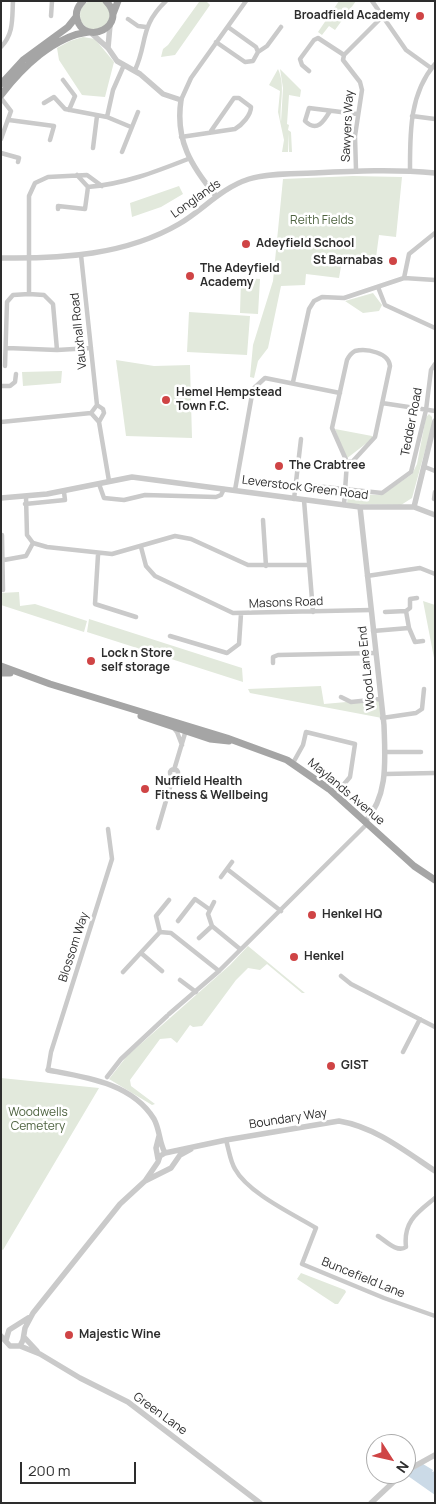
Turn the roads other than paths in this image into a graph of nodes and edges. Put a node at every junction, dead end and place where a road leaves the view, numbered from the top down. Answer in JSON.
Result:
{"nodes":[{"id":1,"x":13,"y":1,"type":"edge"},
{"id":2,"x":52,"y":1,"type":"edge"},
{"id":3,"x":82,"y":1,"type":"edge"},
{"id":4,"x":106,"y":1,"type":"edge"},
{"id":5,"x":118,"y":1,"type":"edge"},
{"id":6,"x":166,"y":1,"type":"edge"},
{"id":7,"x":246,"y":1,"type":"edge"},
{"id":8,"x":372,"y":1,"type":"edge"},
{"id":9,"x":78,"y":5,"type":"edge"},
{"id":10,"x":113,"y":14,"type":"junction"},
{"id":11,"x":51,"y":16,"type":"dead end"},
{"id":12,"x":76,"y":16,"type":"junction"},
{"id":13,"x":383,"y":16,"type":"junction"},
{"id":14,"x":128,"y":18,"type":"dead end"},
{"id":15,"x":110,"y":25,"type":"junction"},
{"id":16,"x":146,"y":27,"type":"junction"},
{"id":17,"x":228,"y":27,"type":"junction"},
{"id":18,"x":281,"y":27,"type":"dead end"},
{"id":19,"x":89,"y":32,"type":"junction"},
{"id":20,"x":216,"y":42,"type":"junction"},
{"id":21,"x":1,"y":47,"type":"edge"},
{"id":22,"x":108,"y":48,"type":"junction"},
{"id":23,"x":258,"y":52,"type":"junction"},
{"id":24,"x":344,"y":55,"type":"junction"},
{"id":25,"x":124,"y":65,"type":"junction"},
{"id":26,"x":433,"y":66,"type":"edge"},
{"id":27,"x":134,"y":70,"type":"junction"},
{"id":28,"x":309,"y":71,"type":"dead end"},
{"id":29,"x":63,"y":80,"type":"dead end"},
{"id":30,"x":1,"y":84,"type":"edge"},
{"id":31,"x":1,"y":96,"type":"edge"},
{"id":32,"x":181,"y":100,"type":"junction"},
{"id":33,"x":44,"y":104,"type":"dead end"},
{"id":34,"x":69,"y":110,"type":"junction"},
{"id":35,"x":330,"y":111,"type":"junction"},
{"id":36,"x":138,"y":112,"type":"dead end"},
{"id":37,"x":357,"y":114,"type":"junction"},
{"id":38,"x":97,"y":116,"type":"junction"},
{"id":39,"x":412,"y":116,"type":"junction"},
{"id":40,"x":107,"y":117,"type":"junction"},
{"id":41,"x":435,"y":119,"type":"edge"},
{"id":42,"x":9,"y":120,"type":"junction"},
{"id":43,"x":131,"y":127,"type":"junction"},
{"id":44,"x":211,"y":131,"type":"junction"},
{"id":45,"x":181,"y":137,"type":"junction"},
{"id":46,"x":1,"y":139,"type":"edge"},
{"id":47,"x":50,"y":140,"type":"dead end"},
{"id":48,"x":92,"y":148,"type":"dead end"},
{"id":49,"x":22,"y":151,"type":"dead end"},
{"id":50,"x":122,"y":152,"type":"dead end"},
{"id":51,"x":1,"y":153,"type":"edge"},
{"id":52,"x":188,"y":159,"type":"junction"},
{"id":53,"x":356,"y":170,"type":"junction"},
{"id":54,"x":410,"y":171,"type":"junction"},
{"id":55,"x":435,"y":173,"type":"edge"},
{"id":56,"x":77,"y":175,"type":"junction"},
{"id":57,"x":102,"y":186,"type":"junction"},
{"id":58,"x":88,"y":187,"type":"junction"},
{"id":59,"x":216,"y":196,"type":"junction"},
{"id":60,"x":58,"y":209,"type":"dead end"},
{"id":61,"x":435,"y":233,"type":"edge"},
{"id":62,"x":81,"y":254,"type":"junction"},
{"id":63,"x":1,"y":258,"type":"edge"},
{"id":64,"x":28,"y":258,"type":"junction"},
{"id":65,"x":404,"y":278,"type":"junction"},
{"id":66,"x":435,"y":280,"type":"edge"},
{"id":67,"x":378,"y":287,"type":"junction"},
{"id":68,"x":29,"y":294,"type":"junction"},
{"id":69,"x":435,"y":328,"type":"edge"},
{"id":70,"x":7,"y":348,"type":"junction"},
{"id":71,"x":91,"y":348,"type":"junction"},
{"id":72,"x":57,"y":350,"type":"junction"},
{"id":73,"x":435,"y":364,"type":"edge"},
{"id":74,"x":6,"y":366,"type":"dead end"},
{"id":75,"x":16,"y":374,"type":"dead end"},
{"id":76,"x":293,"y":382,"type":"junction"},
{"id":77,"x":1,"y":386,"type":"edge"},
{"id":78,"x":340,"y":393,"type":"junction"},
{"id":79,"x":382,"y":403,"type":"junction"},
{"id":80,"x":97,"y":405,"type":"junction"},
{"id":81,"x":426,"y":410,"type":"junction"},
{"id":82,"x":435,"y":411,"type":"edge"},
{"id":83,"x":92,"y":413,"type":"junction"},
{"id":84,"x":1,"y":422,"type":"edge"},
{"id":85,"x":99,"y":422,"type":"junction"},
{"id":86,"x":435,"y":422,"type":"edge"},
{"id":87,"x":301,"y":439,"type":"dead end"},
{"id":88,"x":348,"y":462,"type":"junction"},
{"id":89,"x":425,"y":467,"type":"junction"},
{"id":90,"x":435,"y":471,"type":"edge"},
{"id":91,"x":109,"y":480,"type":"junction"},
{"id":92,"x":99,"y":484,"type":"junction"},
{"id":93,"x":315,"y":486,"type":"dead end"},
{"id":94,"x":224,"y":489,"type":"junction"},
{"id":95,"x":345,"y":489,"type":"junction"},
{"id":96,"x":235,"y":490,"type":"junction"},
{"id":97,"x":64,"y":492,"type":"junction"},
{"id":98,"x":435,"y":492,"type":"edge"},
{"id":99,"x":26,"y":497,"type":"junction"},
{"id":100,"x":1,"y":498,"type":"edge"},
{"id":101,"x":294,"y":499,"type":"junction"},
{"id":102,"x":434,"y":499,"type":"edge"},
{"id":103,"x":304,"y":500,"type":"junction"},
{"id":104,"x":25,"y":504,"type":"junction"},
{"id":105,"x":344,"y":505,"type":"junction"},
{"id":106,"x":360,"y":507,"type":"junction"},
{"id":107,"x":414,"y":507,"type":"junction"},
{"id":108,"x":435,"y":515,"type":"edge"},
{"id":109,"x":263,"y":520,"type":"dead end"},
{"id":110,"x":2,"y":535,"type":"edge"},
{"id":111,"x":33,"y":543,"type":"junction"},
{"id":112,"x":141,"y":546,"type":"junction"},
{"id":113,"x":98,"y":555,"type":"junction"},
{"id":114,"x":4,"y":560,"type":"junction"},
{"id":115,"x":309,"y":565,"type":"junction"},
{"id":116,"x":266,"y":566,"type":"junction"},
{"id":117,"x":435,"y":574,"type":"edge"},
{"id":118,"x":367,"y":576,"type":"junction"},
{"id":119,"x":3,"y":590,"type":"dead end"},
{"id":120,"x":417,"y":598,"type":"dead end"},
{"id":121,"x":371,"y":610,"type":"junction"},
{"id":122,"x":406,"y":611,"type":"junction"},
{"id":123,"x":313,"y":612,"type":"junction"},
{"id":124,"x":385,"y":612,"type":"dead end"},
{"id":125,"x":241,"y":614,"type":"junction"},
{"id":126,"x":136,"y":617,"type":"dead end"},
{"id":127,"x":409,"y":628,"type":"junction"},
{"id":128,"x":373,"y":631,"type":"junction"},
{"id":129,"x":170,"y":636,"type":"dead end"},
{"id":130,"x":423,"y":641,"type":"dead end"},
{"id":131,"x":376,"y":653,"type":"junction"},
{"id":132,"x":273,"y":663,"type":"dead end"},
{"id":133,"x":1,"y":666,"type":"edge"},
{"id":134,"x":1,"y":672,"type":"edge"},
{"id":135,"x":22,"y":675,"type":"junction"},
{"id":136,"x":424,"y":689,"type":"dead end"},
{"id":137,"x":341,"y":697,"type":"dead end"},
{"id":138,"x":380,"y":699,"type":"junction"},
{"id":139,"x":123,"y":707,"type":"junction"},
{"id":140,"x":162,"y":718,"type":"junction"},
{"id":141,"x":382,"y":718,"type":"junction"},
{"id":142,"x":171,"y":726,"type":"junction"},
{"id":143,"x":188,"y":729,"type":"junction"},
{"id":144,"x":209,"y":733,"type":"junction"},
{"id":145,"x":220,"y":741,"type":"junction"},
{"id":146,"x":232,"y":741,"type":"junction"},
{"id":147,"x":182,"y":746,"type":"junction"},
{"id":148,"x":385,"y":752,"type":"junction"},
{"id":149,"x":421,"y":752,"type":"dead end"},
{"id":150,"x":293,"y":763,"type":"junction"},
{"id":151,"x":435,"y":773,"type":"edge"},
{"id":152,"x":385,"y":774,"type":"junction"},
{"id":153,"x":335,"y":795,"type":"junction"},
{"id":154,"x":366,"y":823,"type":"junction"},
{"id":155,"x":158,"y":828,"type":"dead end"},
{"id":156,"x":108,"y":829,"type":"dead end"},
{"id":157,"x":232,"y":862,"type":"dead end"},
{"id":158,"x":227,"y":869,"type":"junction"},
{"id":159,"x":221,"y":877,"type":"dead end"},
{"id":160,"x":435,"y":880,"type":"edge"},
{"id":161,"x":169,"y":900,"type":"dead end"},
{"id":162,"x":214,"y":902,"type":"dead end"},
{"id":163,"x":209,"y":909,"type":"junction"},
{"id":164,"x":280,"y":911,"type":"junction"},
{"id":165,"x":178,"y":921,"type":"dead end"},
{"id":166,"x":212,"y":926,"type":"junction"},
{"id":167,"x":160,"y":932,"type":"junction"},
{"id":168,"x":199,"y":938,"type":"dead end"},
{"id":169,"x":240,"y":950,"type":"junction"},
{"id":170,"x":141,"y":953,"type":"junction"},
{"id":171,"x":162,"y":971,"type":"dead end"},
{"id":172,"x":219,"y":971,"type":"junction"},
{"id":173,"x":124,"y":972,"type":"dead end"},
{"id":174,"x":341,"y":976,"type":"dead end"},
{"id":175,"x":180,"y":980,"type":"dead end"},
{"id":176,"x":196,"y":992,"type":"junction"},
{"id":177,"x":420,"y":1019,"type":"junction"},
{"id":178,"x":435,"y":1027,"type":"edge"},
{"id":179,"x":402,"y":1052,"type":"dead end"},
{"id":180,"x":48,"y":1070,"type":"joint"},
{"id":181,"x":107,"y":1077,"type":"dead end"},
{"id":182,"x":159,"y":1134,"type":"junction"},
{"id":183,"x":226,"y":1140,"type":"junction"},
{"id":184,"x":193,"y":1148,"type":"junction"},
{"id":185,"x":167,"y":1153,"type":"junction"},
{"id":186,"x":158,"y":1160,"type":"junction"},
{"id":187,"x":174,"y":1161,"type":"junction"},
{"id":188,"x":166,"y":1169,"type":"junction"},
{"id":189,"x":435,"y":1171,"type":"edge"},
{"id":190,"x":145,"y":1180,"type":"junction"},
{"id":191,"x":435,"y":1198,"type":"edge"},
{"id":192,"x":378,"y":1236,"type":"dead end"},
{"id":193,"x":33,"y":1313,"type":"junction"},
{"id":194,"x":435,"y":1316,"type":"edge"},
{"id":195,"x":1,"y":1327,"type":"edge"},
{"id":196,"x":12,"y":1329,"type":"junction"},
{"id":197,"x":23,"y":1335,"type":"junction"},
{"id":198,"x":3,"y":1338,"type":"edge"},
{"id":199,"x":20,"y":1346,"type":"junction"},
{"id":200,"x":40,"y":1354,"type":"junction"},
{"id":201,"x":435,"y":1455,"type":"edge"},
{"id":202,"x":416,"y":1465,"type":"edge"},
{"id":203,"x":391,"y":1484,"type":"edge"},
{"id":204,"x":260,"y":1503,"type":"edge"},
{"id":205,"x":371,"y":1503,"type":"edge"}],
"edges":[{"from":1,"to":21,"type":"street"},
{"from":2,"to":11,"type":"street"},
{"from":3,"to":9,"type":"main road"},
{"from":4,"to":10,"type":"main road"},
{"from":5,"to":10,"type":"main road"},
{"from":6,"to":16,"type":"street"},
{"from":7,"to":17,"type":"street"},
{"from":8,"to":13,"type":"street"},
{"from":9,"to":12,"type":"main road"},
{"from":10,"to":15,"type":"main road"},
{"from":12,"to":19,"type":"main road"},
{"from":12,"to":30,"type":"main road"},
{"from":13,"to":24,"type":"street"},
{"from":13,"to":26,"type":"street"},
{"from":14,"to":16,"type":"street"},
{"from":15,"to":19,"type":"main road"},
{"from":15,"to":22,"type":"street"},
{"from":16,"to":27,"type":"street"},
{"from":17,"to":20,"type":"street"},
{"from":17,"to":23,"type":"street"},
{"from":18,"to":23,"type":"street"},
{"from":19,"to":22,"type":"street"},
{"from":19,"to":31,"type":"main road"},
{"from":20,"to":23,"type":"street"},
{"from":20,"to":32,"type":"street"},
{"from":22,"to":25,"type":"street"},
{"from":24,"to":28,"type":"street"},
{"from":24,"to":37,"type":"street","name":"Sawyers Way"},
{"from":25,"to":27,"type":"street"},
{"from":25,"to":40,"type":"street"},
{"from":26,"to":39,"type":"street"},
{"from":27,"to":32,"type":"street"},
{"from":29,"to":34,"type":"street"},
{"from":31,"to":42,"type":"street"},
{"from":32,"to":45,"type":"street"},
{"from":33,"to":34,"type":"street"},
{"from":34,"to":38,"type":"street"},
{"from":35,"to":35,"type":"street"},
{"from":35,"to":37,"type":"street"},
{"from":36,"to":43,"type":"street"},
{"from":37,"to":53,"type":"street","name":"Sawyers Way"},
{"from":38,"to":40,"type":"street"},
{"from":38,"to":48,"type":"street"},
{"from":39,"to":41,"type":"street"},
{"from":39,"to":54,"type":"street"},
{"from":40,"to":43,"type":"street"},
{"from":42,"to":46,"type":"street"},
{"from":42,"to":47,"type":"street"},
{"from":43,"to":50,"type":"street"},
{"from":44,"to":44,"type":"street"},
{"from":44,"to":45,"type":"street"},
{"from":45,"to":52,"type":"street"},
{"from":49,"to":51,"type":"street"},
{"from":52,"to":57,"type":"street"},
{"from":52,"to":59,"type":"street"},
{"from":53,"to":54,"type":"street","name":"Longlands"},
{"from":53,"to":59,"type":"street","name":"Longlands"},
{"from":54,"to":55,"type":"street","name":"Longlands"},
{"from":56,"to":57,"type":"street"},
{"from":56,"to":58,"type":"street"},
{"from":56,"to":64,"type":"street"},
{"from":57,"to":58,"type":"street"},
{"from":58,"to":60,"type":"street"},
{"from":59,"to":62,"type":"street","name":"Longlands"},
{"from":61,"to":65,"type":"street"},
{"from":62,"to":64,"type":"street","name":"Longlands"},
{"from":62,"to":71,"type":"street","name":"Vauxhall Road"},
{"from":63,"to":64,"type":"street","name":"Longlands"},
{"from":64,"to":68,"type":"street"},
{"from":65,"to":66,"type":"street"},
{"from":65,"to":67,"type":"street"},
{"from":67,"to":69,"type":"street"},
{"from":67,"to":76,"type":"street"},
{"from":68,"to":70,"type":"street"},
{"from":68,"to":72,"type":"street"},
{"from":70,"to":72,"type":"street"},
{"from":70,"to":74,"type":"street"},
{"from":71,"to":72,"type":"street"},
{"from":71,"to":80,"type":"street","name":"Vauxhall Road"},
{"from":73,"to":81,"type":"street","name":"Tedder Road"},
{"from":75,"to":77,"type":"street"},
{"from":76,"to":78,"type":"street"},
{"from":76,"to":96,"type":"street"},
{"from":78,"to":79,"type":"street"},
{"from":78,"to":88,"type":"street"},
{"from":79,"to":81,"type":"street"},
{"from":79,"to":88,"type":"street"},
{"from":80,"to":83,"type":"street"},
{"from":80,"to":85,"type":"street","name":"Vauxhall Road"},
{"from":81,"to":82,"type":"street"},
{"from":81,"to":95,"type":"street","name":"Tedder Road"},
{"from":83,"to":84,"type":"street"},
{"from":83,"to":85,"type":"street","name":"Vauxhall Road"},
{"from":85,"to":91,"type":"street","name":"Vauxhall Road"},
{"from":86,"to":89,"type":"street"},
{"from":87,"to":101,"type":"street"},
{"from":88,"to":95,"type":"street"},
{"from":89,"to":90,"type":"street"},
{"from":89,"to":107,"type":"street"},
{"from":91,"to":92,"type":"street","name":"Leverstock Green Road"},
{"from":91,"to":94,"type":"street","name":"Leverstock Green Road"},
{"from":92,"to":94,"type":"street","name":"Leverstock Green Road"},
{"from":92,"to":97,"type":"street","name":"Leverstock Green Road"},
{"from":93,"to":95,"type":"street","name":"Tedder Road"},
{"from":94,"to":96,"type":"street","name":"Leverstock Green Road"},
{"from":95,"to":105,"type":"street"},
{"from":96,"to":101,"type":"street","name":"Leverstock Green Road"},
{"from":97,"to":99,"type":"street","name":"Leverstock Green Road"},
{"from":97,"to":104,"type":"street","name":"Leverstock Green Road"},
{"from":98,"to":102,"type":"street"},
{"from":99,"to":100,"type":"street","name":"Leverstock Green Road"},
{"from":99,"to":104,"type":"street"},
{"from":101,"to":103,"type":"street","name":"Leverstock Green Road"},
{"from":103,"to":105,"type":"street","name":"Leverstock Green Road"},
{"from":103,"to":115,"type":"street"},
{"from":104,"to":111,"type":"street"},
{"from":105,"to":106,"type":"street","name":"Leverstock Green Road"},
{"from":106,"to":107,"type":"street","name":"Leverstock Green Road"},
{"from":106,"to":118,"type":"street","name":"Wood Lane End"},
{"from":107,"to":108,"type":"street"},
{"from":109,"to":116,"type":"street"},
{"from":110,"to":114,"type":"street"},
{"from":111,"to":113,"type":"street"},
{"from":111,"to":114,"type":"street"},
{"from":112,"to":113,"type":"street"},
{"from":112,"to":116,"type":"street"},
{"from":112,"to":125,"type":"street","name":"Masons Road"},
{"from":113,"to":126,"type":"street"},
{"from":114,"to":119,"type":"street"},
{"from":115,"to":116,"type":"street"},
{"from":115,"to":123,"type":"street"},
{"from":117,"to":118,"type":"street"},
{"from":118,"to":121,"type":"street","name":"Wood Lane End"},
{"from":120,"to":122,"type":"street"},
{"from":121,"to":123,"type":"street","name":"Masons Road"},
{"from":121,"to":128,"type":"street","name":"Wood Lane End"},
{"from":122,"to":124,"type":"street"},
{"from":122,"to":127,"type":"street"},
{"from":123,"to":125,"type":"street","name":"Masons Road"},
{"from":125,"to":129,"type":"street"},
{"from":127,"to":128,"type":"street"},
{"from":127,"to":130,"type":"street"},
{"from":128,"to":131,"type":"street","name":"Wood Lane End"},
{"from":131,"to":132,"type":"street"},
{"from":131,"to":138,"type":"street","name":"Wood Lane End"},
{"from":133,"to":135,"type":"main road","name":"Maylands Avenue"},
{"from":134,"to":135,"type":"main road","name":"Maylands Avenue"},
{"from":135,"to":139,"type":"main road","name":"Maylands Avenue"},
{"from":136,"to":141,"type":"street"},
{"from":137,"to":138,"type":"street"},
{"from":138,"to":141,"type":"street","name":"Wood Lane End"},
{"from":139,"to":140,"type":"main road","name":"Maylands Avenue"},
{"from":139,"to":142,"type":"main road","name":"Maylands Avenue"},
{"from":140,"to":142,"type":"main road"},
{"from":140,"to":143,"type":"main road","name":"Maylands Avenue"},
{"from":141,"to":148,"type":"street","name":"Wood Lane End"},
{"from":142,"to":143,"type":"main road","name":"Maylands Avenue"},
{"from":142,"to":147,"type":"street"},
{"from":143,"to":144,"type":"main road","name":"Maylands Avenue"},
{"from":143,"to":145,"type":"main road","name":"Maylands Avenue"},
{"from":143,"to":147,"type":"street"},
{"from":144,"to":145,"type":"main road"},
{"from":144,"to":146,"type":"main road","name":"Maylands Avenue"},
{"from":145,"to":146,"type":"main road","name":"Maylands Avenue"},
{"from":146,"to":150,"type":"main road","name":"Maylands Avenue"},
{"from":147,"to":155,"type":"street"},
{"from":148,"to":149,"type":"street"},
{"from":148,"to":152,"type":"street","name":"Wood Lane End"},
{"from":150,"to":153,"type":"main road","name":"Maylands Avenue"},
{"from":150,"to":153,"type":"street"},
{"from":151,"to":152,"type":"street"},
{"from":152,"to":154,"type":"street","name":"Wood Lane End"},
{"from":153,"to":154,"type":"main road","name":"Maylands Avenue"},
{"from":154,"to":160,"type":"main road","name":"Maylands Avenue"},
{"from":154,"to":164,"type":"street","name":"Wood Lane End"},
{"from":156,"to":180,"type":"street","name":"Blossom Way"},
{"from":157,"to":158,"type":"street"},
{"from":158,"to":159,"type":"street"},
{"from":158,"to":164,"type":"street"},
{"from":161,"to":167,"type":"street"},
{"from":162,"to":163,"type":"street"},
{"from":163,"to":165,"type":"street"},
{"from":163,"to":166,"type":"street"},
{"from":164,"to":169,"type":"street","name":"Wood Lane End"},
{"from":166,"to":168,"type":"street"},
{"from":166,"to":169,"type":"street"},
{"from":167,"to":170,"type":"street"},
{"from":167,"to":172,"type":"street"},
{"from":169,"to":172,"type":"street","name":"Wood Lane End"},
{"from":170,"to":171,"type":"street"},
{"from":170,"to":173,"type":"street"},
{"from":172,"to":176,"type":"street","name":"Wood Lane End"},
{"from":174,"to":177,"type":"street"},
{"from":175,"to":176,"type":"street"},
{"from":176,"to":181,"type":"street","name":"Wood Lane End"},
{"from":177,"to":178,"type":"street"},
{"from":177,"to":179,"type":"street"},
{"from":180,"to":182,"type":"street"},
{"from":182,"to":185,"type":"street"},
{"from":182,"to":186,"type":"street"},
{"from":183,"to":184,"type":"street","name":"Boundary Way"},
{"from":183,"to":189,"type":"street","name":"Boundary Way"},
{"from":183,"to":194,"type":"street","name":"Buncefield Lane"},
{"from":184,"to":185,"type":"street","name":"Boundary Way"},
{"from":184,"to":187,"type":"street","name":"Boundary Way"},
{"from":185,"to":186,"type":"street"},
{"from":185,"to":187,"type":"street"},
{"from":186,"to":188,"type":"street"},
{"from":186,"to":190,"type":"street"},
{"from":187,"to":188,"type":"street"},
{"from":188,"to":190,"type":"street"},
{"from":190,"to":193,"type":"street"},
{"from":191,"to":192,"type":"street"},
{"from":193,"to":196,"type":"street"},
{"from":193,"to":197,"type":"street"},
{"from":195,"to":196,"type":"street"},
{"from":196,"to":197,"type":"street"},
{"from":196,"to":198,"type":"street"},
{"from":197,"to":199,"type":"street"},
{"from":197,"to":200,"type":"street","name":"Green Lane"},
{"from":198,"to":199,"type":"street"},
{"from":199,"to":200,"type":"street","name":"Green Lane"},
{"from":200,"to":204,"type":"street","name":"Green Lane"},
{"from":201,"to":202,"type":"street"},
{"from":203,"to":205,"type":"street"}]}
